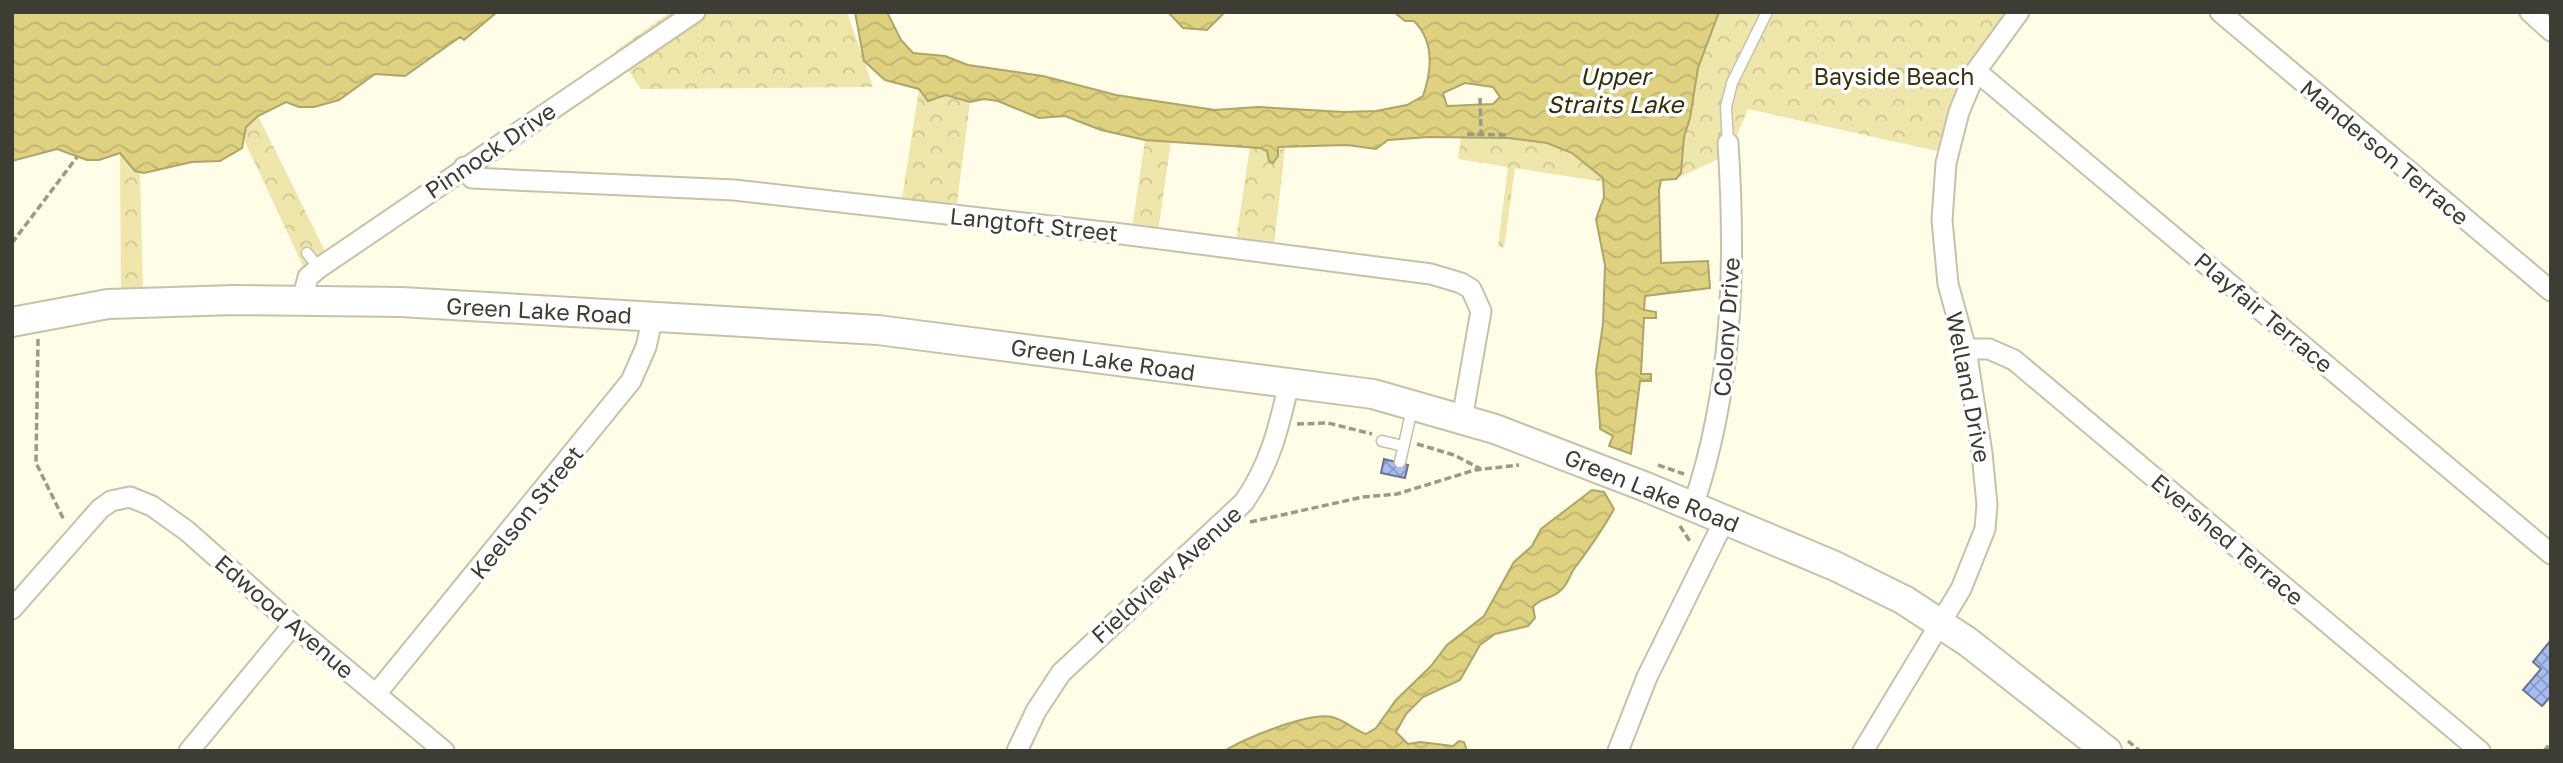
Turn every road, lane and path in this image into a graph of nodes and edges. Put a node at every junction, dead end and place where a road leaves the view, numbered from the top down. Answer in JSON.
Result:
{"nodes":[{"id":1,"x":695,"y":12,"type":"edge"},
{"id":2,"x":2020,"y":12,"type":"edge"},
{"id":3,"x":2220,"y":12,"type":"edge"},
{"id":4,"x":2530,"y":12,"type":"edge"},
{"id":5,"x":1763,"y":14,"type":"edge"},
{"id":6,"x":2551,"y":30,"type":"edge"},
{"id":7,"x":1976,"y":71,"type":"junction"},
{"id":8,"x":1480,"y":98,"type":"dead end"},
{"id":9,"x":1467,"y":134,"type":"dead end"},
{"id":10,"x":1481,"y":134,"type":"junction"},
{"id":11,"x":1509,"y":135,"type":"dead end"},
{"id":12,"x":1728,"y":144,"type":"joint"},
{"id":13,"x":77,"y":157,"type":"dead end"},
{"id":14,"x":464,"y":167,"type":"junction"},
{"id":15,"x":12,"y":243,"type":"edge"},
{"id":16,"x":2551,"y":291,"type":"edge"},
{"id":17,"x":302,"y":301,"type":"junction"},
{"id":18,"x":653,"y":317,"type":"junction"},
{"id":19,"x":21,"y":320,"type":"edge"},
{"id":20,"x":1966,"y":349,"type":"junction"},
{"id":21,"x":1289,"y":383,"type":"junction"},
{"id":22,"x":1413,"y":405,"type":"junction"},
{"id":23,"x":1462,"y":419,"type":"junction"},
{"id":24,"x":1382,"y":441,"type":"dead end"},
{"id":25,"x":1404,"y":446,"type":"junction"},
{"id":26,"x":1400,"y":462,"type":"dead end"},
{"id":27,"x":1531,"y":465,"type":"dead end"},
{"id":28,"x":1685,"y":514,"type":"junction"},
{"id":29,"x":1725,"y":519,"type":"junction"},
{"id":30,"x":1228,"y":521,"type":"junction"},
{"id":31,"x":72,"y":539,"type":"junction"},
{"id":32,"x":2551,"y":554,"type":"edge"},
{"id":33,"x":1703,"y":567,"type":"junction"},
{"id":34,"x":12,"y":609,"type":"edge"},
{"id":35,"x":1940,"y":624,"type":"junction"},
{"id":36,"x":293,"y":625,"type":"junction"},
{"id":37,"x":376,"y":694,"type":"junction"},
{"id":38,"x":2551,"y":743,"type":"edge"},
{"id":39,"x":189,"y":751,"type":"edge"},
{"id":40,"x":444,"y":751,"type":"edge"},
{"id":41,"x":1017,"y":751,"type":"edge"},
{"id":42,"x":1618,"y":751,"type":"edge"},
{"id":43,"x":1863,"y":751,"type":"edge"},
{"id":44,"x":2108,"y":751,"type":"edge"},
{"id":45,"x":2480,"y":751,"type":"edge"},
{"id":46,"x":2544,"y":751,"type":"edge"}],
"edges":[{"from":1,"to":14,"type":"street","name":"Pinnock Drive"},
{"from":2,"to":7,"type":"street","name":"Welland Drive"},
{"from":3,"to":16,"type":"street","name":"Manderson Terrace"},
{"from":4,"to":6,"type":"street"},
{"from":5,"to":12,"type":"lane"},
{"from":7,"to":20,"type":"street","name":"Welland Drive"},
{"from":7,"to":32,"type":"street","name":"Playfair Terrace"},
{"from":8,"to":10,"type":"path"},
{"from":9,"to":10,"type":"path"},
{"from":10,"to":11,"type":"path"},
{"from":12,"to":28,"type":"street","name":"Colony Drive"},
{"from":13,"to":15,"type":"path"},
{"from":14,"to":17,"type":"street","name":"Pinnock Drive"},
{"from":14,"to":23,"type":"street","name":"Langtoft Street"},
{"from":17,"to":18,"type":"street","name":"Green Lake Road"},
{"from":17,"to":19,"type":"street","name":"Green Lake Road"},
{"from":18,"to":21,"type":"street","name":"Green Lake Road"},
{"from":18,"to":37,"type":"street","name":"Keelson Street"},
{"from":19,"to":31,"type":"path"},
{"from":20,"to":35,"type":"street","name":"Welland Drive"},
{"from":20,"to":45,"type":"street","name":"Evershed Terrace"},
{"from":21,"to":22,"type":"street","name":"Green Lake Road"},
{"from":21,"to":30,"type":"street","name":"Fieldview Avenue"},
{"from":22,"to":23,"type":"street","name":"Green Lake Road"},
{"from":22,"to":25,"type":"lane"},
{"from":23,"to":28,"type":"street","name":"Green Lake Road"},
{"from":24,"to":25,"type":"lane"},
{"from":25,"to":26,"type":"lane"},
{"from":27,"to":30,"type":"path"},
{"from":28,"to":29,"type":"street","name":"Green Lake Road"},
{"from":28,"to":33,"type":"path"},
{"from":29,"to":33,"type":"street"},
{"from":29,"to":35,"type":"street","name":"Green Lake Road"},
{"from":30,"to":41,"type":"street","name":"Fieldview Avenue"},
{"from":31,"to":34,"type":"street"},
{"from":31,"to":36,"type":"street","name":"Edwood Avenue"},
{"from":33,"to":42,"type":"street"},
{"from":35,"to":43,"type":"street","name":"Welland Drive"},
{"from":35,"to":44,"type":"street","name":"Green Lake Road"},
{"from":36,"to":37,"type":"street","name":"Edwood Avenue"},
{"from":36,"to":39,"type":"street"},
{"from":37,"to":40,"type":"street","name":"Edwood Avenue"},
{"from":38,"to":46,"type":"path"}]}
